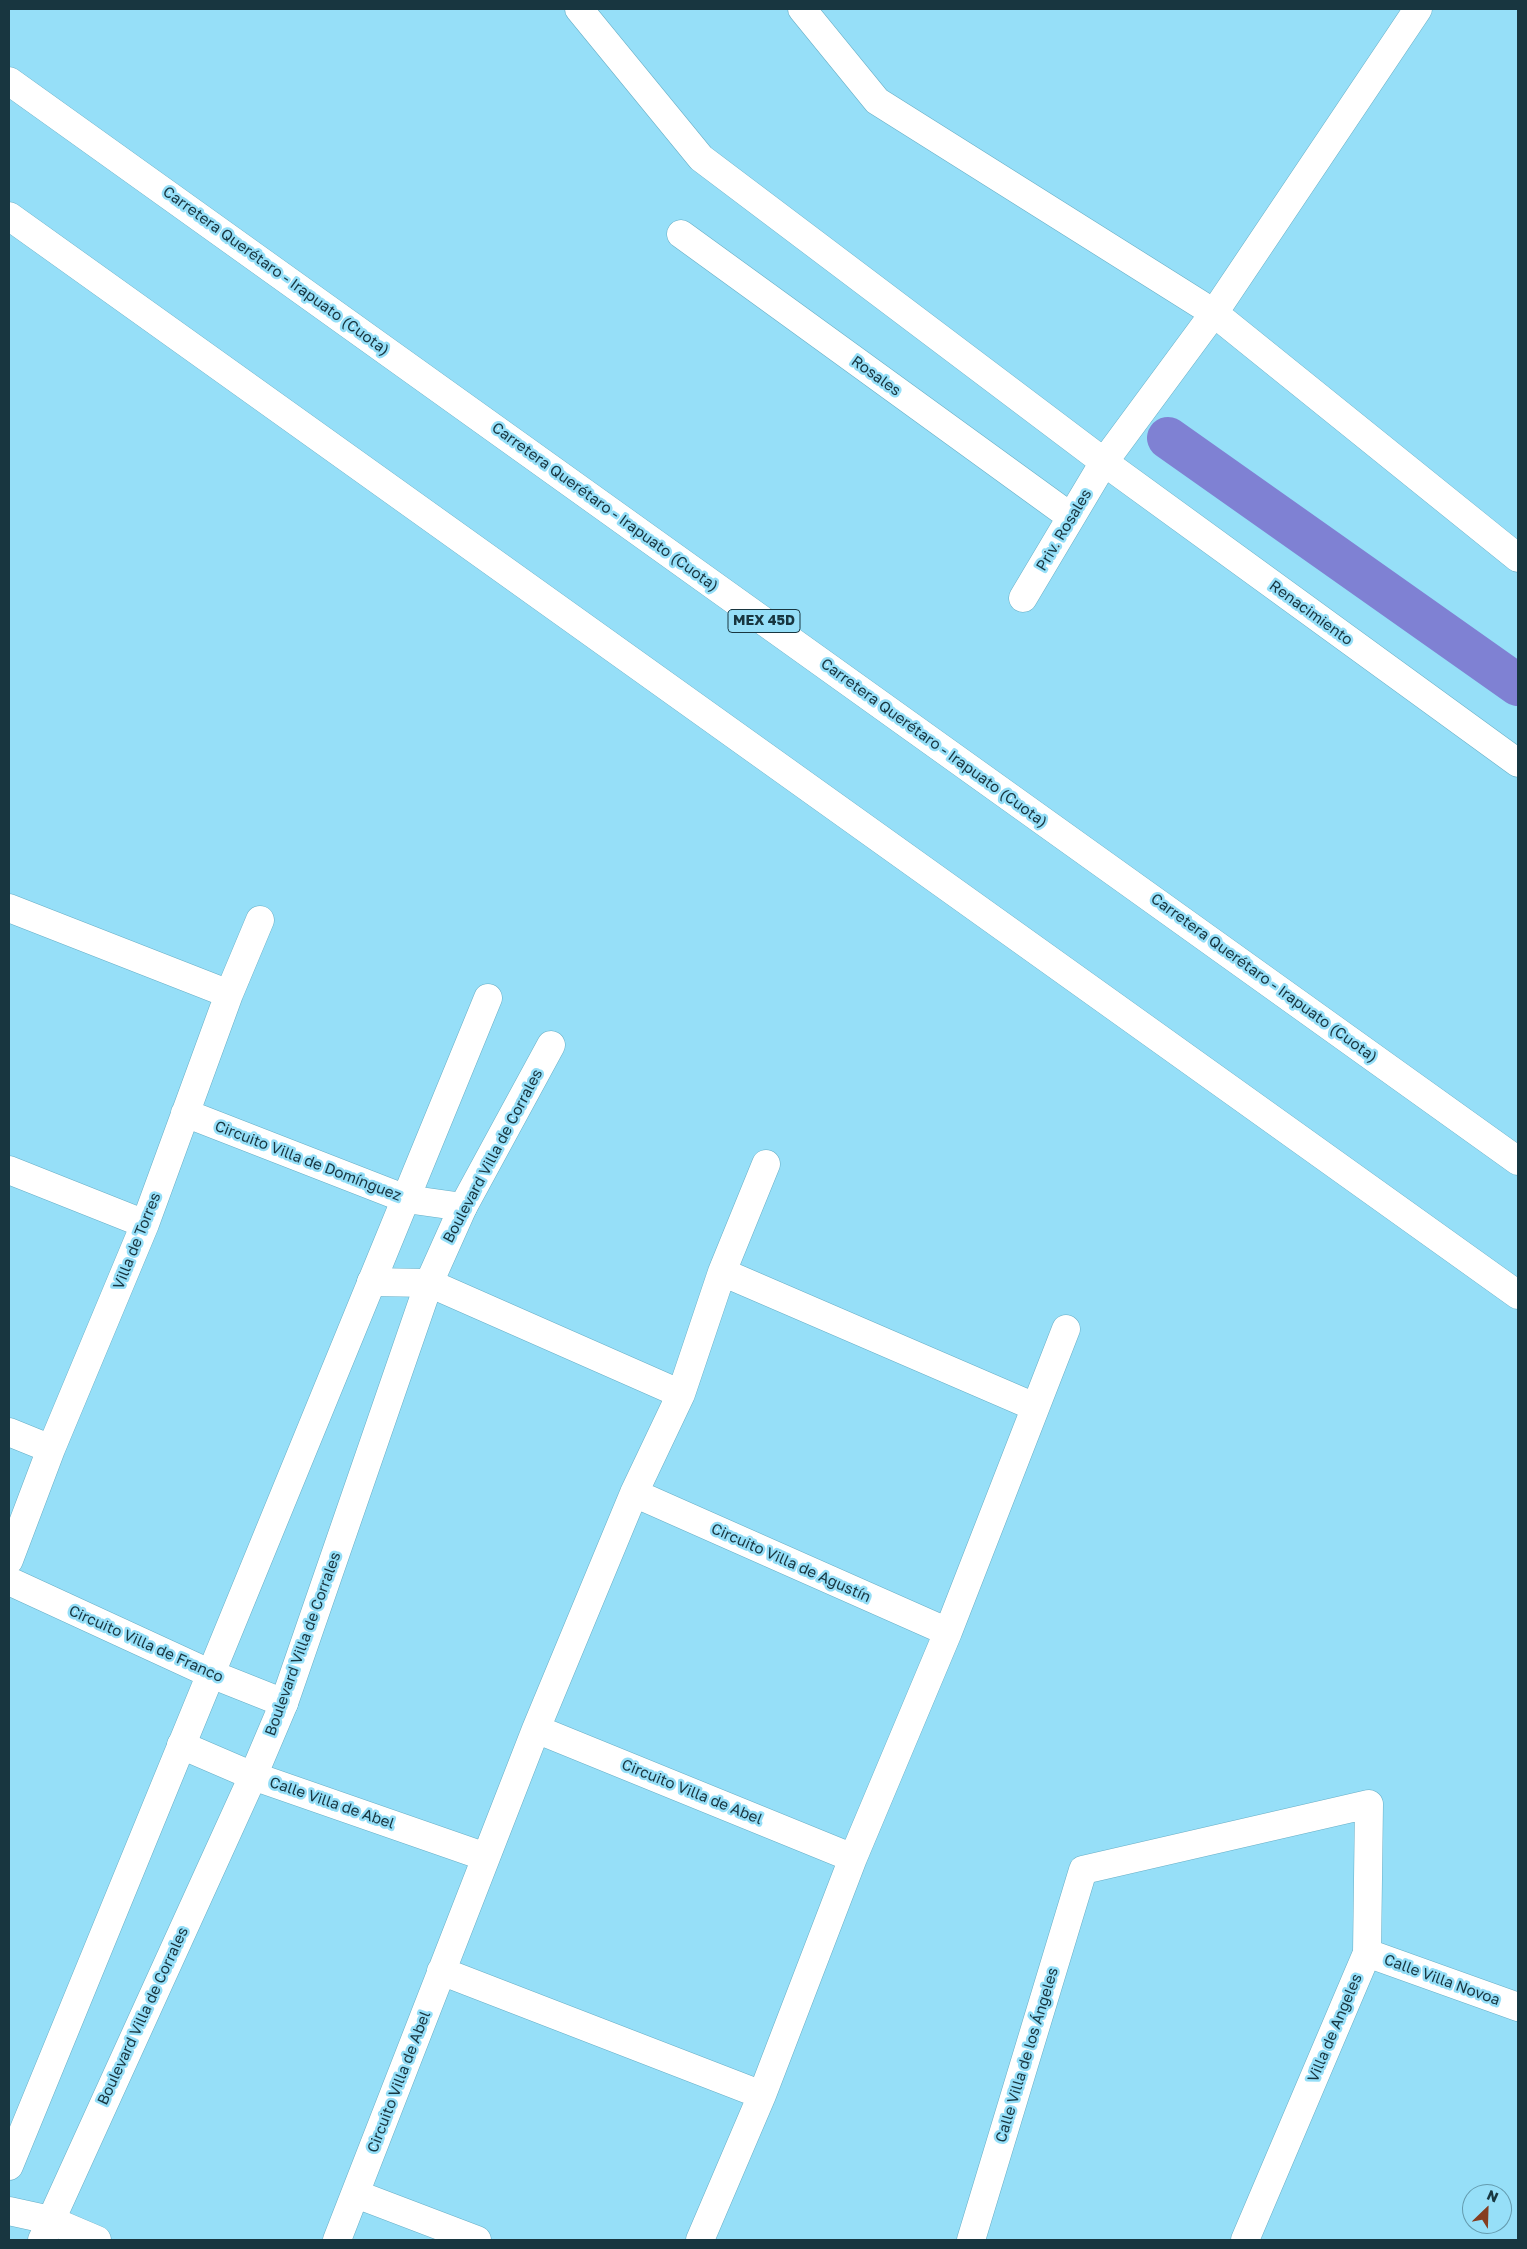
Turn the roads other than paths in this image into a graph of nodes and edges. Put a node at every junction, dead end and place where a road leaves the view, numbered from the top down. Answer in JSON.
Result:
{"nodes":[{"id":1,"x":579,"y":9,"type":"edge"},
{"id":2,"x":802,"y":9,"type":"edge"},
{"id":3,"x":1418,"y":9,"type":"edge"},
{"id":4,"x":9,"y":81,"type":"edge"},
{"id":5,"x":9,"y":216,"type":"edge"},
{"id":6,"x":681,"y":234,"type":"dead end"},
{"id":7,"x":1214,"y":313,"type":"junction"},
{"id":8,"x":1104,"y":462,"type":"junction"},
{"id":9,"x":1071,"y":517,"type":"junction"},
{"id":10,"x":1518,"y":558,"type":"edge"},
{"id":11,"x":1023,"y":598,"type":"dead end"},
{"id":12,"x":1518,"y":763,"type":"edge"},
{"id":13,"x":9,"y":908,"type":"edge"},
{"id":14,"x":260,"y":920,"type":"dead end"},
{"id":15,"x":229,"y":994,"type":"junction"},
{"id":16,"x":488,"y":998,"type":"dead end"},
{"id":17,"x":552,"y":1044,"type":"dead end"},
{"id":18,"x":185,"y":1113,"type":"junction"},
{"id":19,"x":1518,"y":1160,"type":"edge"},
{"id":20,"x":766,"y":1164,"type":"dead end"},
{"id":21,"x":9,"y":1170,"type":"edge"},
{"id":22,"x":406,"y":1199,"type":"junction"},
{"id":23,"x":462,"y":1207,"type":"junction"},
{"id":24,"x":145,"y":1224,"type":"junction"},
{"id":25,"x":722,"y":1272,"type":"junction"},
{"id":26,"x":371,"y":1282,"type":"junction"},
{"id":27,"x":429,"y":1283,"type":"junction"},
{"id":28,"x":1518,"y":1295,"type":"edge"},
{"id":29,"x":1066,"y":1329,"type":"dead end"},
{"id":30,"x":681,"y":1394,"type":"junction"},
{"id":31,"x":1036,"y":1407,"type":"junction"},
{"id":32,"x":9,"y":1432,"type":"edge"},
{"id":33,"x":51,"y":1449,"type":"junction"},
{"id":34,"x":634,"y":1493,"type":"junction"},
{"id":35,"x":9,"y":1560,"type":"edge"},
{"id":36,"x":9,"y":1581,"type":"edge"},
{"id":37,"x":948,"y":1632,"type":"junction"},
{"id":38,"x":210,"y":1674,"type":"junction"},
{"id":39,"x":284,"y":1703,"type":"junction"},
{"id":40,"x":536,"y":1729,"type":"junction"},
{"id":41,"x":181,"y":1745,"type":"junction"},
{"id":42,"x":253,"y":1776,"type":"junction"},
{"id":43,"x":486,"y":1857,"type":"junction"},
{"id":44,"x":853,"y":1858,"type":"junction"},
{"id":45,"x":1082,"y":1870,"type":"joint"},
{"id":46,"x":1367,"y":1953,"type":"junction"},
{"id":47,"x":441,"y":1971,"type":"junction"},
{"id":48,"x":1518,"y":2007,"type":"edge"},
{"id":49,"x":762,"y":2094,"type":"junction"},
{"id":50,"x":9,"y":2166,"type":"edge"},
{"id":51,"x":356,"y":2194,"type":"junction"},
{"id":52,"x":9,"y":2211,"type":"edge"},
{"id":53,"x":46,"y":2230,"type":"edge"},
{"id":54,"x":97,"y":2240,"type":"edge"},
{"id":55,"x":337,"y":2240,"type":"edge"},
{"id":56,"x":477,"y":2240,"type":"edge"},
{"id":57,"x":700,"y":2240,"type":"edge"},
{"id":58,"x":971,"y":2240,"type":"edge"},
{"id":59,"x":1245,"y":2240,"type":"edge"}],
"edges":[{"from":1,"to":8,"type":"main road","name":"Renacimiento"},
{"from":2,"to":7,"type":"main road"},
{"from":3,"to":7,"type":"main road","name":"Priv. Rosales"},
{"from":4,"to":19,"type":"main road","name":"Carretera Querétaro - Irapuato (Cuota)","number":"MEX 45D"},
{"from":5,"to":28,"type":"main road"},
{"from":6,"to":9,"type":"main road","name":"Rosales"},
{"from":7,"to":8,"type":"main road","name":"Priv. Rosales"},
{"from":7,"to":10,"type":"main road"},
{"from":8,"to":9,"type":"main road","name":"Priv. Rosales"},
{"from":8,"to":12,"type":"main road","name":"Renacimiento"},
{"from":9,"to":11,"type":"main road","name":"Priv. Rosales"},
{"from":13,"to":15,"type":"main road"},
{"from":14,"to":15,"type":"main road","name":"Villa de Torres"},
{"from":15,"to":18,"type":"main road","name":"Villa de Torres"},
{"from":16,"to":22,"type":"main road"},
{"from":17,"to":23,"type":"main road","name":"Boulevard Villa de Corrales"},
{"from":18,"to":22,"type":"main road","name":"Circuito Villa de Domínguez"},
{"from":18,"to":24,"type":"main road","name":"Villa de Torres"},
{"from":20,"to":25,"type":"main road"},
{"from":21,"to":24,"type":"main road"},
{"from":22,"to":23,"type":"main road","name":"Circuito Villa de Domínguez"},
{"from":22,"to":26,"type":"main road"},
{"from":23,"to":27,"type":"main road","name":"Boulevard Villa de Corrales"},
{"from":24,"to":33,"type":"main road","name":"Villa de Torres"},
{"from":25,"to":30,"type":"main road"},
{"from":25,"to":31,"type":"main road"},
{"from":26,"to":27,"type":"main road"},
{"from":26,"to":38,"type":"main road"},
{"from":27,"to":30,"type":"main road"},
{"from":27,"to":39,"type":"main road","name":"Boulevard Villa de Corrales"},
{"from":29,"to":31,"type":"main road"},
{"from":30,"to":34,"type":"main road"},
{"from":31,"to":37,"type":"main road"},
{"from":32,"to":33,"type":"main road"},
{"from":33,"to":35,"type":"main road","name":"Villa de Torres"},
{"from":34,"to":37,"type":"main road","name":"Circuito Villa de Agustín"},
{"from":34,"to":40,"type":"main road"},
{"from":36,"to":38,"type":"main road","name":"Circuito Villa de Franco"},
{"from":37,"to":44,"type":"main road"},
{"from":38,"to":39,"type":"main road","name":"Circuito Villa de Franco"},
{"from":38,"to":41,"type":"main road"},
{"from":39,"to":42,"type":"main road","name":"Boulevard Villa de Corrales"},
{"from":40,"to":43,"type":"main road","name":"Circuito Villa de Abel"},
{"from":40,"to":44,"type":"main road","name":"Circuito Villa de Abel"},
{"from":41,"to":42,"type":"main road","name":"Calle Villa de Abel"},
{"from":41,"to":50,"type":"main road"},
{"from":42,"to":43,"type":"main road","name":"Calle Villa de Abel"},
{"from":42,"to":53,"type":"main road","name":"Boulevard Villa de Corrales"},
{"from":43,"to":47,"type":"main road","name":"Circuito Villa de Abel"},
{"from":44,"to":49,"type":"main road"},
{"from":45,"to":46,"type":"main road","name":"Villa de Angeles"},
{"from":45,"to":58,"type":"main road","name":"Calle Villa de los Ángeles"},
{"from":46,"to":48,"type":"main road","name":"Calle Villa Novoa"},
{"from":46,"to":59,"type":"main road","name":"Villa de Angeles"},
{"from":47,"to":49,"type":"main road"},
{"from":47,"to":51,"type":"main road","name":"Circuito Villa de Abel"},
{"from":49,"to":57,"type":"main road"},
{"from":51,"to":55,"type":"main road","name":"Circuito Villa de Abel"},
{"from":51,"to":56,"type":"main road"},
{"from":52,"to":53,"type":"main road"},
{"from":53,"to":54,"type":"main road"}]}
